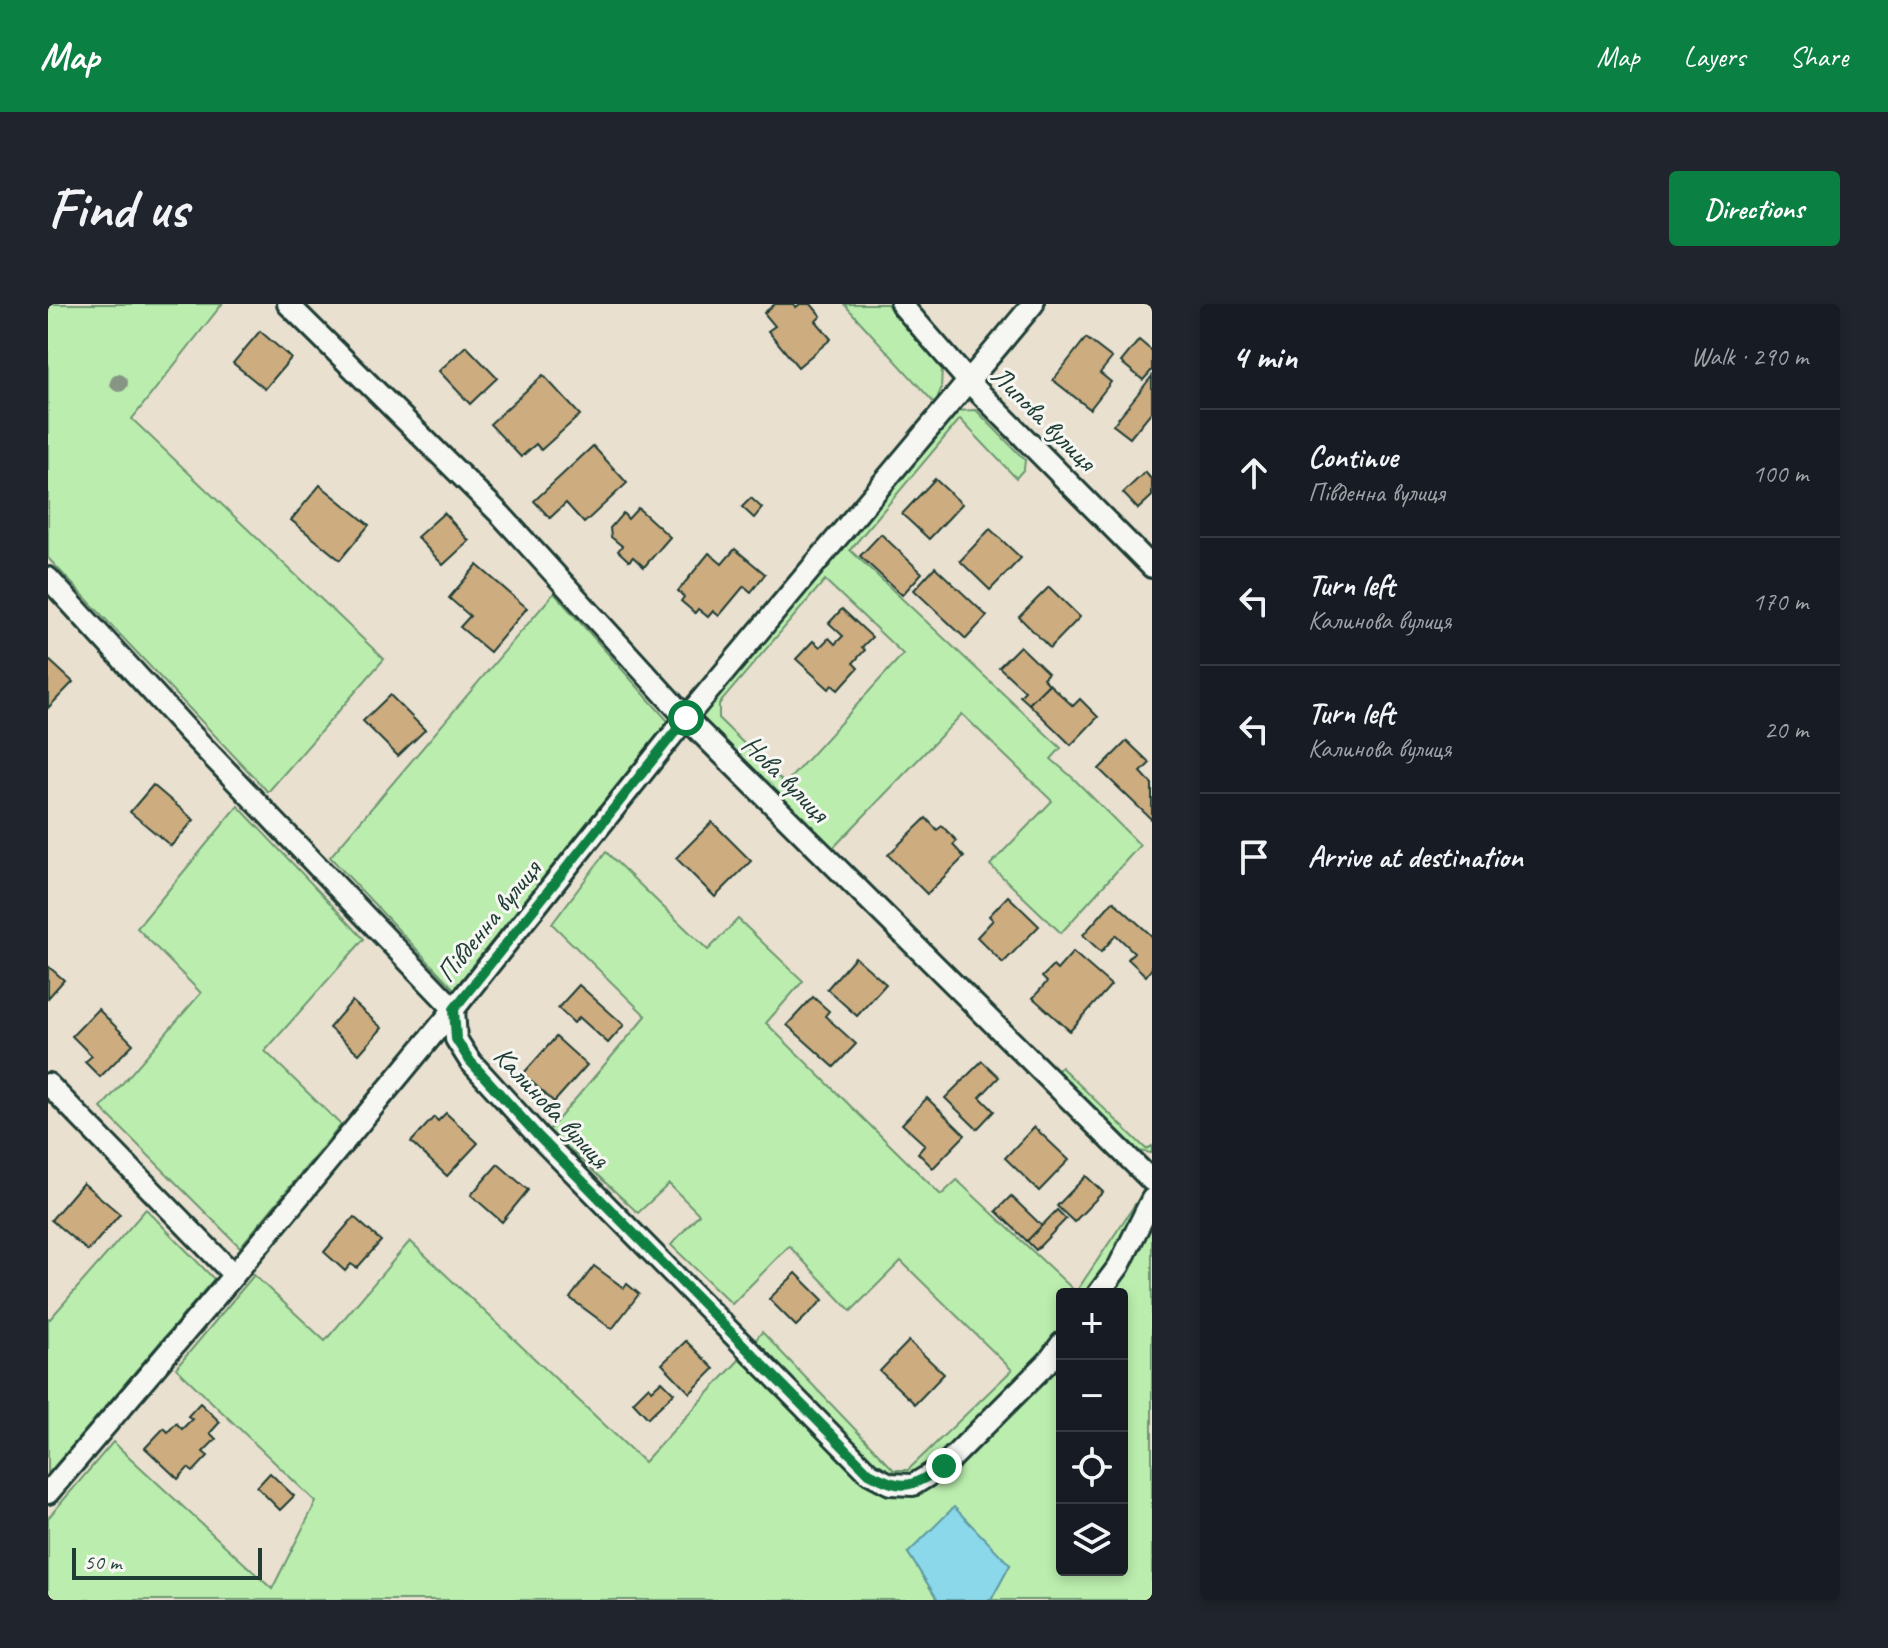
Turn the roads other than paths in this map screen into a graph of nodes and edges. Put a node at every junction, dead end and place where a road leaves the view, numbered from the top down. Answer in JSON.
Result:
{"nodes":[{"id":1,"x":288,"y":304,"type":"edge"},
{"id":2,"x":901,"y":304,"type":"edge"},
{"id":3,"x":1033,"y":304,"type":"edge"},
{"id":4,"x":968,"y":381,"type":"junction"},
{"id":5,"x":1152,"y":567,"type":"edge"},
{"id":6,"x":48,"y":578,"type":"edge"},
{"id":7,"x":686,"y":718,"type":"junction"},
{"id":8,"x":454,"y":1009,"type":"junction"},
{"id":9,"x":48,"y":1084,"type":"edge"},
{"id":10,"x":1152,"y":1181,"type":"edge"},
{"id":11,"x":1152,"y":1199,"type":"edge"},
{"id":12,"x":234,"y":1275,"type":"junction"},
{"id":13,"x":1102,"y":1288,"type":"edge"},
{"id":14,"x":1056,"y":1351,"type":"edge"},
{"id":15,"x":48,"y":1493,"type":"edge"}],
"edges":[{"from":1,"to":7,"type":"street","name":"Нова вулиця"},
{"from":2,"to":4,"type":"street","name":"Липова вулиця"},
{"from":3,"to":4,"type":"street","name":"Південна вулиця"},
{"from":4,"to":5,"type":"street","name":"Липова вулиця"},
{"from":4,"to":7,"type":"street","name":"Південна вулиця"},
{"from":6,"to":8,"type":"street"},
{"from":7,"to":8,"type":"street","name":"Південна вулиця"},
{"from":7,"to":10,"type":"street","name":"Нова вулиця"},
{"from":8,"to":12,"type":"street","name":"Південна вулиця"},
{"from":8,"to":14,"type":"street","name":"Калинова вулиця"},
{"from":9,"to":12,"type":"street"},
{"from":11,"to":13,"type":"street"},
{"from":12,"to":15,"type":"street","name":"Південна вулиця"}]}
